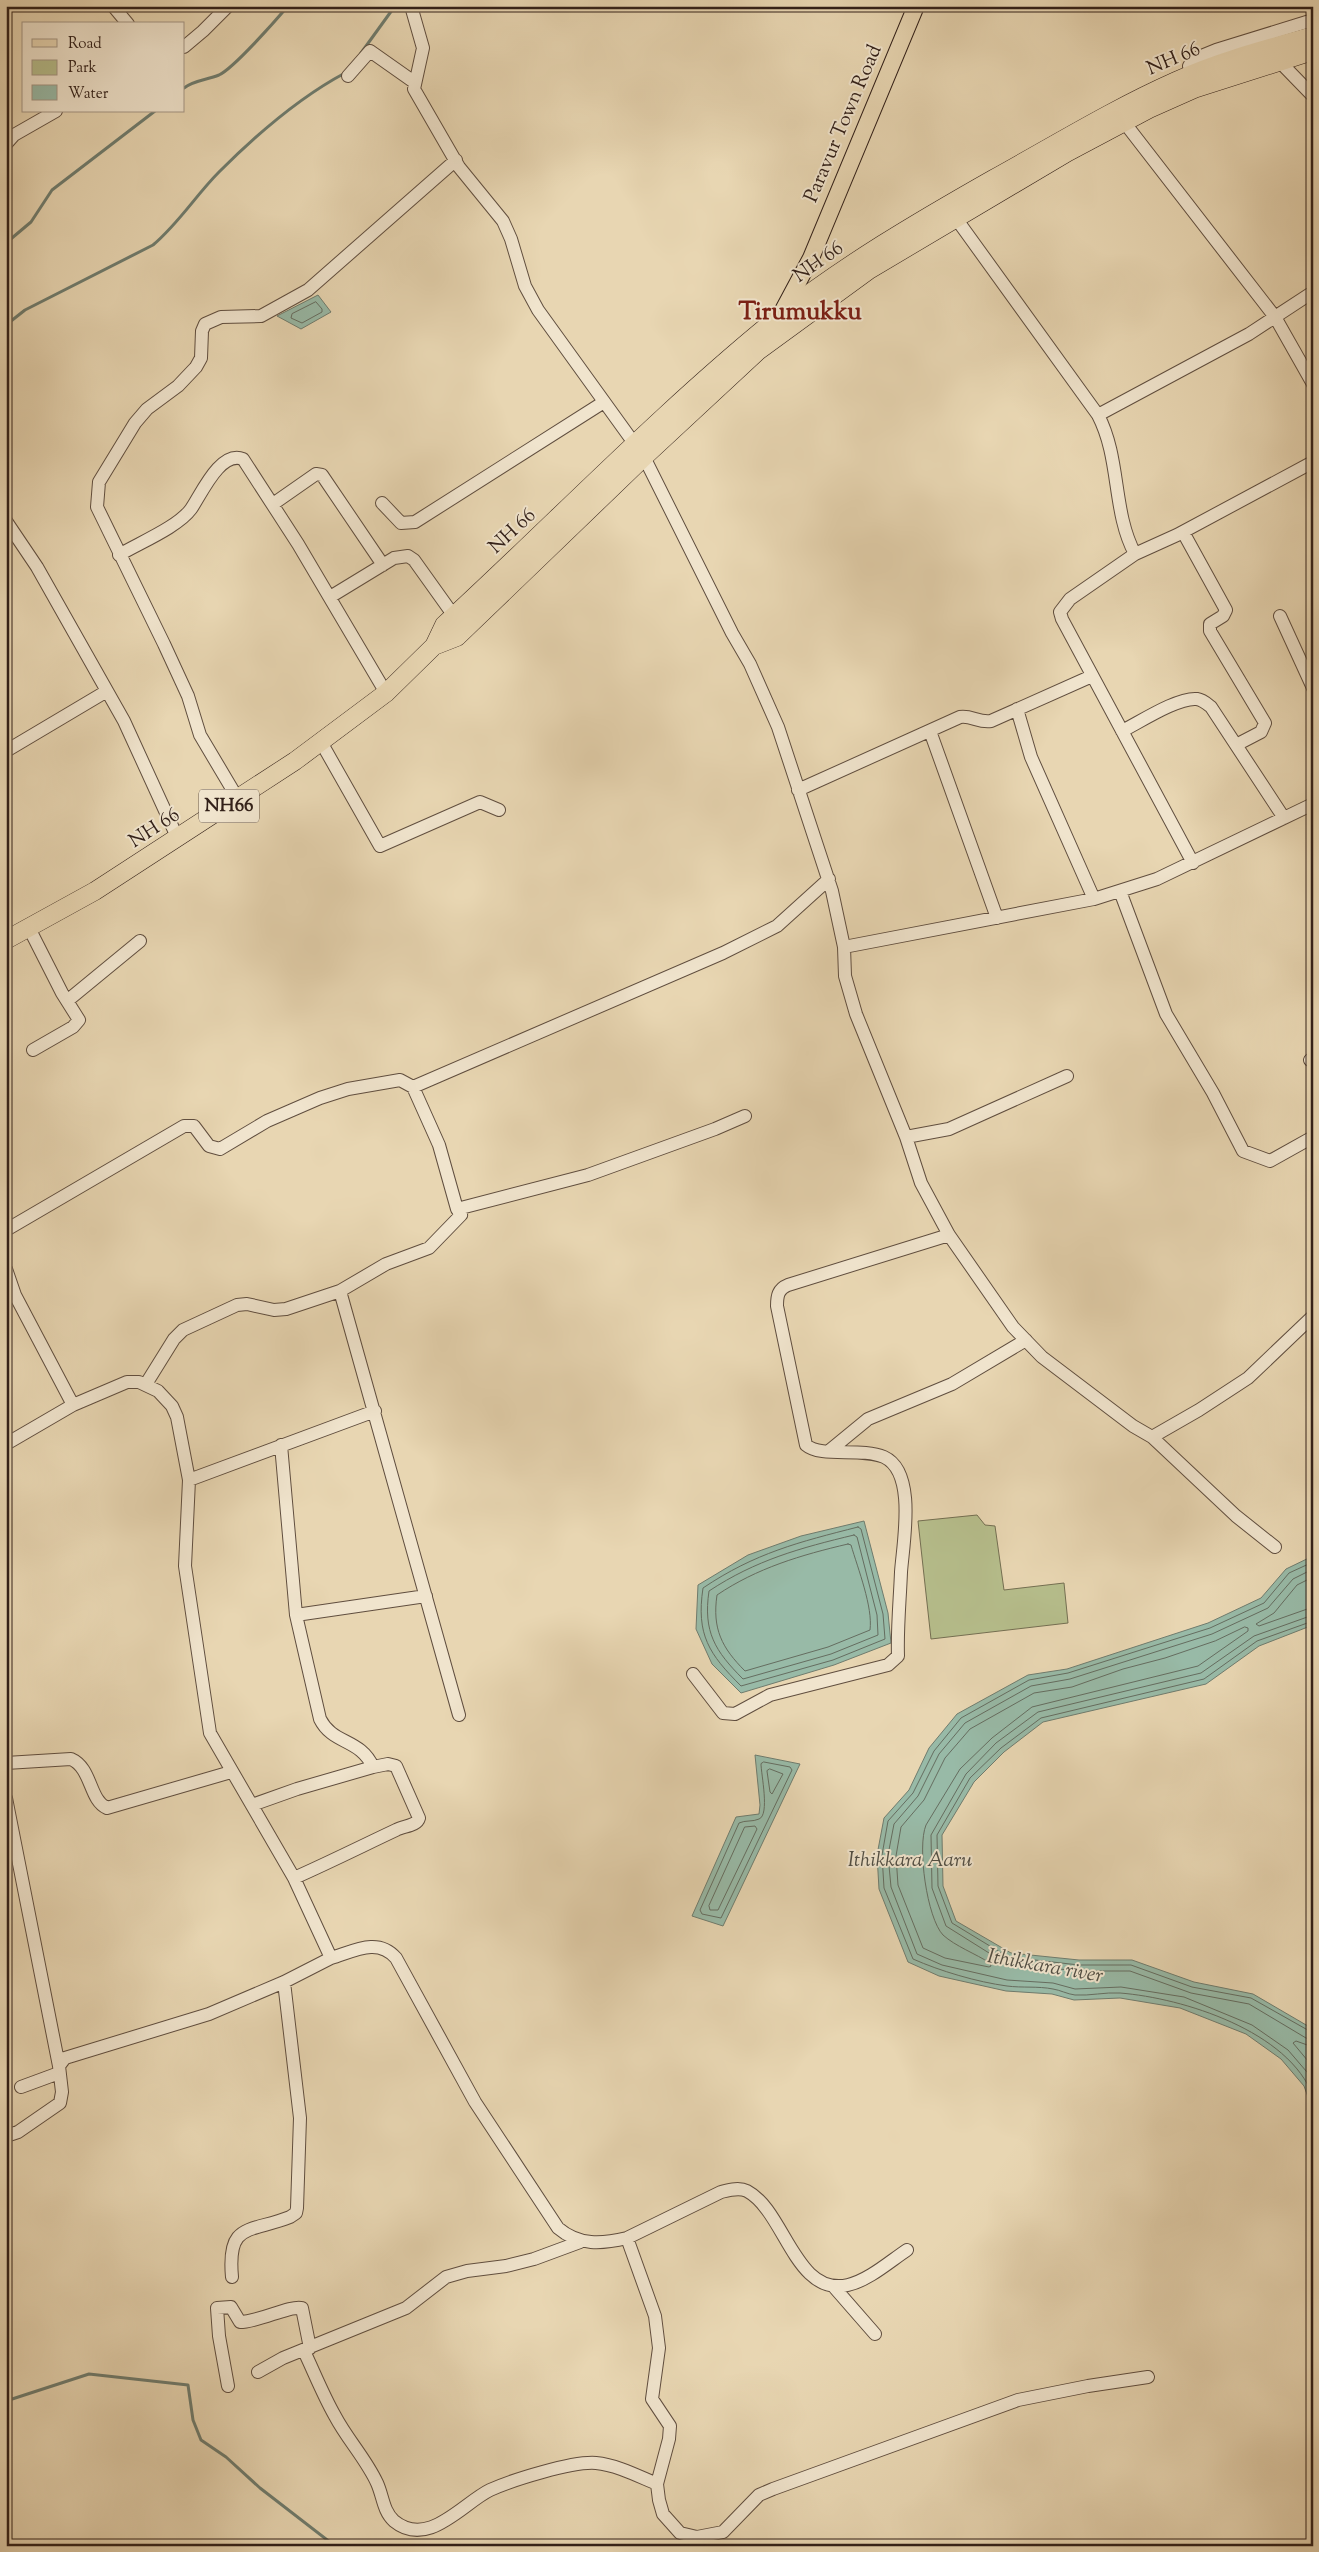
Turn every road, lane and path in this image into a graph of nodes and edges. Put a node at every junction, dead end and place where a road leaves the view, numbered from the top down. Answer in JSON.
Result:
{"nodes":[{"id":1,"x":113,"y":6,"type":"edge"},
{"id":2,"x":228,"y":6,"type":"edge"},
{"id":3,"x":411,"y":6,"type":"edge"},
{"id":4,"x":916,"y":6,"type":"edge"},
{"id":5,"x":1313,"y":20,"type":"edge"},
{"id":6,"x":126,"y":22,"type":"edge"},
{"id":7,"x":1313,"y":36,"type":"edge"},
{"id":8,"x":185,"y":46,"type":"edge"},
{"id":9,"x":1313,"y":51,"type":"edge"},
{"id":10,"x":1279,"y":61,"type":"junction"},
{"id":11,"x":1192,"y":74,"type":"junction"},
{"id":12,"x":348,"y":76,"type":"dead end"},
{"id":13,"x":414,"y":82,"type":"junction"},
{"id":14,"x":1313,"y":96,"type":"edge"},
{"id":15,"x":54,"y":112,"type":"edge"},
{"id":16,"x":1124,"y":122,"type":"junction"},
{"id":17,"x":6,"y":144,"type":"edge"},
{"id":18,"x":456,"y":160,"type":"junction"},
{"id":19,"x":955,"y":217,"type":"junction"},
{"id":20,"x":811,"y":258,"type":"junction"},
{"id":21,"x":819,"y":288,"type":"junction"},
{"id":22,"x":1313,"y":292,"type":"edge"},
{"id":23,"x":780,"y":316,"type":"junction"},
{"id":24,"x":1275,"y":317,"type":"junction"},
{"id":25,"x":1313,"y":384,"type":"edge"},
{"id":26,"x":604,"y":402,"type":"junction"},
{"id":27,"x":1098,"y":416,"type":"junction"},
{"id":28,"x":640,"y":451,"type":"junction"},
{"id":29,"x":1313,"y":462,"type":"edge"},
{"id":30,"x":382,"y":503,"type":"dead end"},
{"id":31,"x":273,"y":504,"type":"junction"},
{"id":32,"x":6,"y":521,"type":"edge"},
{"id":33,"x":1184,"y":532,"type":"junction"},
{"id":34,"x":1135,"y":554,"type":"junction"},
{"id":35,"x":119,"y":555,"type":"junction"},
{"id":36,"x":383,"y":565,"type":"junction"},
{"id":37,"x":330,"y":597,"type":"junction"},
{"id":38,"x":454,"y":616,"type":"junction"},
{"id":39,"x":1280,"y":616,"type":"dead end"},
{"id":40,"x":434,"y":646,"type":"junction"},
{"id":41,"x":1092,"y":676,"type":"junction"},
{"id":42,"x":1313,"y":688,"type":"edge"},
{"id":43,"x":107,"y":691,"type":"junction"},
{"id":44,"x":386,"y":693,"type":"junction"},
{"id":45,"x":1017,"y":709,"type":"junction"},
{"id":46,"x":930,"y":731,"type":"junction"},
{"id":47,"x":1122,"y":731,"type":"junction"},
{"id":48,"x":321,"y":742,"type":"junction"},
{"id":49,"x":1236,"y":746,"type":"junction"},
{"id":50,"x":6,"y":750,"type":"edge"},
{"id":51,"x":798,"y":790,"type":"junction"},
{"id":52,"x":238,"y":799,"type":"junction"},
{"id":53,"x":1313,"y":804,"type":"edge"},
{"id":54,"x":499,"y":810,"type":"dead end"},
{"id":55,"x":1284,"y":818,"type":"junction"},
{"id":56,"x":178,"y":840,"type":"junction"},
{"id":57,"x":1193,"y":863,"type":"junction"},
{"id":58,"x":829,"y":879,"type":"junction"},
{"id":59,"x":1120,"y":891,"type":"junction"},
{"id":60,"x":1094,"y":899,"type":"junction"},
{"id":61,"x":997,"y":918,"type":"junction"},
{"id":62,"x":29,"y":928,"type":"junction"},
{"id":63,"x":6,"y":940,"type":"edge"},
{"id":64,"x":140,"y":941,"type":"dead end"},
{"id":65,"x":844,"y":947,"type":"junction"},
{"id":66,"x":67,"y":1001,"type":"junction"},
{"id":67,"x":33,"y":1050,"type":"dead end"},
{"id":68,"x":1067,"y":1076,"type":"dead end"},
{"id":69,"x":413,"y":1087,"type":"junction"},
{"id":70,"x":745,"y":1116,"type":"dead end"},
{"id":71,"x":906,"y":1137,"type":"junction"},
{"id":72,"x":1313,"y":1137,"type":"edge"},
{"id":73,"x":457,"y":1209,"type":"junction"},
{"id":74,"x":6,"y":1230,"type":"edge"},
{"id":75,"x":949,"y":1235,"type":"junction"},
{"id":76,"x":6,"y":1270,"type":"edge"},
{"id":77,"x":340,"y":1291,"type":"junction"},
{"id":78,"x":1313,"y":1316,"type":"edge"},
{"id":79,"x":1026,"y":1340,"type":"junction"},
{"id":80,"x":146,"y":1384,"type":"junction"},
{"id":81,"x":73,"y":1405,"type":"junction"},
{"id":82,"x":375,"y":1412,"type":"junction"},
{"id":83,"x":1152,"y":1437,"type":"junction"},
{"id":84,"x":6,"y":1444,"type":"edge"},
{"id":85,"x":281,"y":1445,"type":"junction"},
{"id":86,"x":829,"y":1451,"type":"junction"},
{"id":87,"x":189,"y":1480,"type":"junction"},
{"id":88,"x":1275,"y":1547,"type":"dead end"},
{"id":89,"x":426,"y":1596,"type":"junction"},
{"id":90,"x":296,"y":1614,"type":"junction"},
{"id":91,"x":693,"y":1674,"type":"dead end"},
{"id":92,"x":459,"y":1715,"type":"dead end"},
{"id":93,"x":6,"y":1763,"type":"edge"},
{"id":94,"x":373,"y":1767,"type":"junction"},
{"id":95,"x":231,"y":1772,"type":"junction"},
{"id":96,"x":6,"y":1798,"type":"edge"},
{"id":97,"x":252,"y":1805,"type":"junction"},
{"id":98,"x":294,"y":1878,"type":"junction"},
{"id":99,"x":331,"y":1958,"type":"junction"},
{"id":100,"x":284,"y":1982,"type":"junction"},
{"id":101,"x":59,"y":2070,"type":"junction"},
{"id":102,"x":21,"y":2087,"type":"dead end"},
{"id":103,"x":6,"y":2136,"type":"edge"},
{"id":104,"x":627,"y":2238,"type":"junction"},
{"id":105,"x":580,"y":2242,"type":"junction"},
{"id":106,"x":907,"y":2250,"type":"dead end"},
{"id":107,"x":232,"y":2277,"type":"dead end"},
{"id":108,"x":834,"y":2287,"type":"junction"},
{"id":109,"x":875,"y":2334,"type":"dead end"},
{"id":110,"x":307,"y":2349,"type":"junction"},
{"id":111,"x":258,"y":2372,"type":"dead end"},
{"id":112,"x":1148,"y":2377,"type":"dead end"},
{"id":113,"x":228,"y":2386,"type":"dead end"},
{"id":114,"x":657,"y":2484,"type":"junction"},
{"id":115,"x":717,"y":2540,"type":"edge"}],
"edges":[{"from":1,"to":6,"type":"street"},
{"from":2,"to":8,"type":"street"},
{"from":3,"to":13,"type":"street"},
{"from":4,"to":20,"type":"main road","name":"Paravur Town Road"},
{"from":5,"to":11,"type":"street"},
{"from":7,"to":11,"type":"highway","name":"NH 66","number":"NH66"},
{"from":9,"to":10,"type":"highway","name":"NH 66","number":"NH66"},
{"from":10,"to":14,"type":"street"},
{"from":10,"to":16,"type":"highway","name":"NH 66","number":"NH66"},
{"from":11,"to":21,"type":"highway","name":"NH 66","number":"NH66"},
{"from":12,"to":13,"type":"street"},
{"from":13,"to":18,"type":"street"},
{"from":15,"to":17,"type":"street"},
{"from":16,"to":19,"type":"highway","name":"NH 66","number":"NH66"},
{"from":16,"to":24,"type":"street"},
{"from":18,"to":26,"type":"street"},
{"from":18,"to":35,"type":"street"},
{"from":19,"to":27,"type":"street"},
{"from":19,"to":28,"type":"highway","name":"NH 66","number":"NH66"},
{"from":20,"to":21,"type":"main road"},
{"from":20,"to":23,"type":"main road","name":"Paravur Town Road"},
{"from":21,"to":23,"type":"highway","name":"NH 66","number":"NH66"},
{"from":22,"to":24,"type":"street"},
{"from":23,"to":28,"type":"highway","name":"NH 66","number":"NH66"},
{"from":24,"to":25,"type":"street"},
{"from":24,"to":27,"type":"street"},
{"from":26,"to":28,"type":"street"},
{"from":26,"to":30,"type":"street"},
{"from":27,"to":34,"type":"street"},
{"from":28,"to":38,"type":"highway","name":"NH 66","number":"NH66"},
{"from":28,"to":40,"type":"highway","name":"NH 66","number":"NH66"},
{"from":28,"to":51,"type":"street"},
{"from":29,"to":33,"type":"street"},
{"from":31,"to":35,"type":"street"},
{"from":31,"to":36,"type":"street"},
{"from":31,"to":37,"type":"street"},
{"from":32,"to":43,"type":"street"},
{"from":33,"to":34,"type":"street"},
{"from":33,"to":49,"type":"street"},
{"from":34,"to":41,"type":"street"},
{"from":35,"to":52,"type":"street"},
{"from":36,"to":37,"type":"street"},
{"from":36,"to":38,"type":"street"},
{"from":37,"to":44,"type":"street"},
{"from":38,"to":40,"type":"highway","name":"NH 66","number":"NH66"},
{"from":39,"to":42,"type":"street"},
{"from":40,"to":44,"type":"highway","name":"NH 66","number":"NH66"},
{"from":41,"to":45,"type":"street"},
{"from":41,"to":47,"type":"street"},
{"from":43,"to":50,"type":"street"},
{"from":43,"to":56,"type":"street"},
{"from":44,"to":48,"type":"highway","name":"NH 66","number":"NH66"},
{"from":45,"to":46,"type":"street"},
{"from":45,"to":60,"type":"street"},
{"from":46,"to":51,"type":"street"},
{"from":46,"to":61,"type":"street"},
{"from":47,"to":49,"type":"street"},
{"from":47,"to":57,"type":"street"},
{"from":48,"to":52,"type":"highway","name":"NH 66","number":"NH66"},
{"from":48,"to":54,"type":"street"},
{"from":49,"to":55,"type":"street"},
{"from":51,"to":58,"type":"street"},
{"from":52,"to":56,"type":"highway","name":"NH 66","number":"NH66"},
{"from":53,"to":55,"type":"street"},
{"from":55,"to":57,"type":"street"},
{"from":56,"to":62,"type":"highway","name":"NH 66","number":"NH66"},
{"from":57,"to":59,"type":"street"},
{"from":58,"to":65,"type":"street"},
{"from":58,"to":69,"type":"street"},
{"from":59,"to":60,"type":"street"},
{"from":59,"to":72,"type":"street"},
{"from":60,"to":61,"type":"street"},
{"from":61,"to":65,"type":"street"},
{"from":62,"to":63,"type":"highway","name":"NH 66","number":"NH66"},
{"from":62,"to":66,"type":"street"},
{"from":64,"to":66,"type":"street"},
{"from":65,"to":71,"type":"street"},
{"from":66,"to":67,"type":"street"},
{"from":68,"to":71,"type":"street"},
{"from":69,"to":73,"type":"street"},
{"from":69,"to":74,"type":"street"},
{"from":70,"to":73,"type":"street"},
{"from":71,"to":75,"type":"street"},
{"from":73,"to":77,"type":"street"},
{"from":75,"to":79,"type":"street"},
{"from":75,"to":86,"type":"street"},
{"from":76,"to":81,"type":"street"},
{"from":77,"to":80,"type":"street"},
{"from":77,"to":82,"type":"street"},
{"from":78,"to":83,"type":"street"},
{"from":79,"to":83,"type":"street"},
{"from":79,"to":86,"type":"street"},
{"from":80,"to":81,"type":"street"},
{"from":80,"to":87,"type":"street"},
{"from":81,"to":84,"type":"street"},
{"from":82,"to":85,"type":"street"},
{"from":82,"to":89,"type":"street"},
{"from":83,"to":88,"type":"street"},
{"from":85,"to":87,"type":"street"},
{"from":85,"to":90,"type":"street"},
{"from":86,"to":91,"type":"street"},
{"from":87,"to":95,"type":"street"},
{"from":89,"to":90,"type":"street"},
{"from":89,"to":92,"type":"street"},
{"from":90,"to":94,"type":"street"},
{"from":93,"to":95,"type":"street"},
{"from":94,"to":97,"type":"street"},
{"from":94,"to":98,"type":"street"},
{"from":95,"to":97,"type":"street"},
{"from":96,"to":101,"type":"street"},
{"from":97,"to":98,"type":"street"},
{"from":98,"to":99,"type":"street"},
{"from":99,"to":100,"type":"street"},
{"from":99,"to":105,"type":"street"},
{"from":100,"to":101,"type":"street"},
{"from":100,"to":107,"type":"street"},
{"from":101,"to":102,"type":"street"},
{"from":101,"to":103,"type":"street"},
{"from":104,"to":105,"type":"street"},
{"from":104,"to":108,"type":"street"},
{"from":104,"to":114,"type":"street"},
{"from":105,"to":110,"type":"street"},
{"from":106,"to":108,"type":"street"},
{"from":108,"to":109,"type":"street"},
{"from":110,"to":111,"type":"street"},
{"from":110,"to":113,"type":"street"},
{"from":110,"to":114,"type":"street"},
{"from":112,"to":115,"type":"street"},
{"from":114,"to":115,"type":"street"}]}
